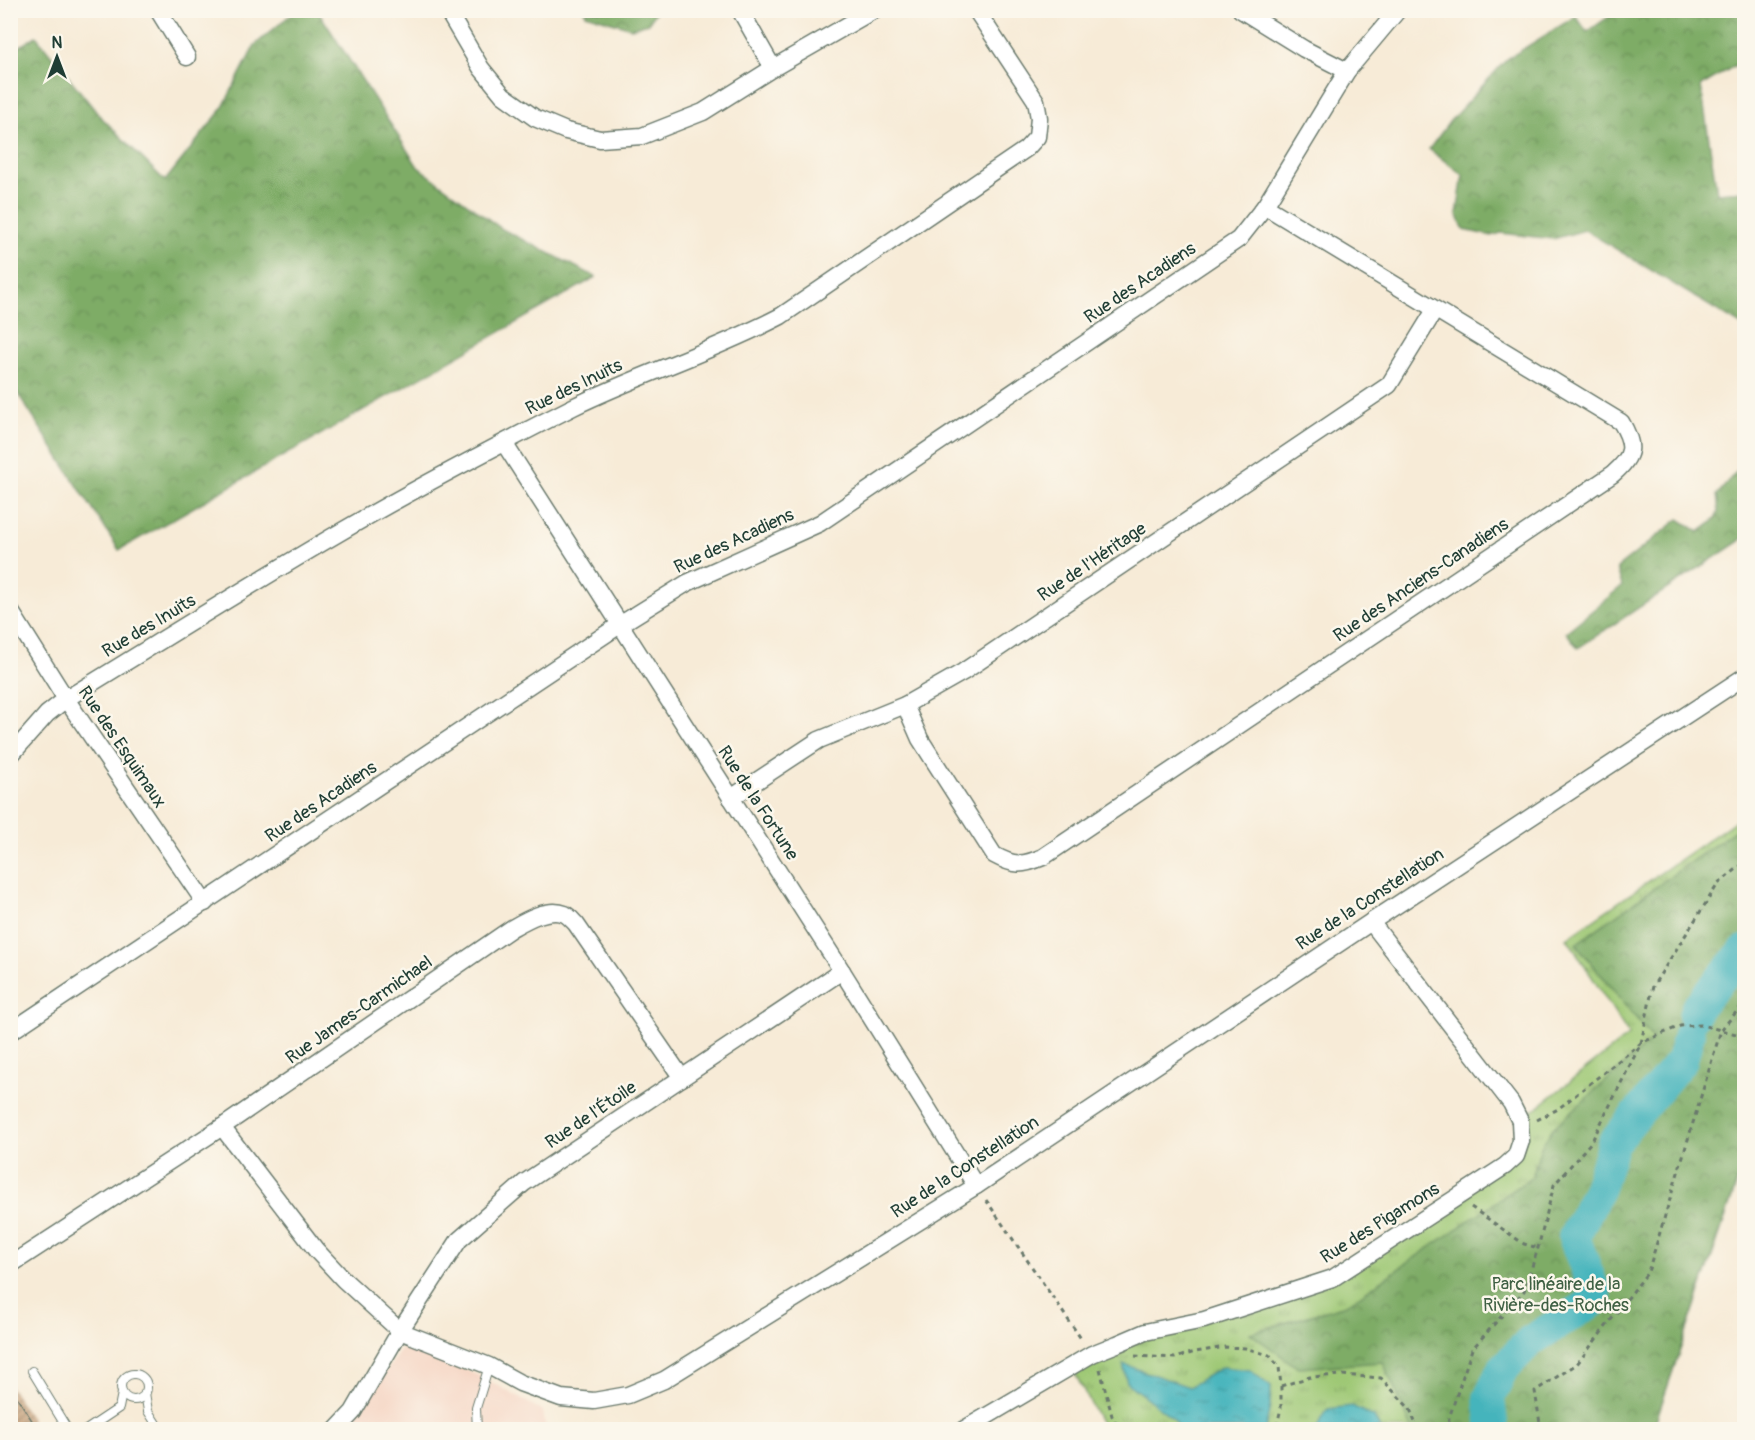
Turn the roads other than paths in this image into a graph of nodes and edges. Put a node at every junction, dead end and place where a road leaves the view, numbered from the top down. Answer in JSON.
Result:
{"nodes":[{"id":1,"x":158,"y":10,"type":"edge"},
{"id":2,"x":447,"y":10,"type":"edge"},
{"id":3,"x":740,"y":10,"type":"edge"},
{"id":4,"x":874,"y":10,"type":"edge"},
{"id":5,"x":976,"y":10,"type":"edge"},
{"id":6,"x":1241,"y":10,"type":"edge"},
{"id":7,"x":1398,"y":10,"type":"edge"},
{"id":8,"x":187,"y":57,"type":"dead end"},
{"id":9,"x":774,"y":68,"type":"junction"},
{"id":10,"x":1347,"y":71,"type":"junction"},
{"id":11,"x":1265,"y":206,"type":"junction"},
{"id":12,"x":1435,"y":310,"type":"junction"},
{"id":13,"x":504,"y":443,"type":"junction"},
{"id":14,"x":10,"y":610,"type":"edge"},
{"id":15,"x":621,"y":624,"type":"junction"},
{"id":16,"x":1744,"y":677,"type":"edge"},
{"id":17,"x":66,"y":699,"type":"junction"},
{"id":18,"x":905,"y":705,"type":"junction"},
{"id":19,"x":10,"y":756,"type":"edge"},
{"id":20,"x":731,"y":798,"type":"junction"},
{"id":21,"x":205,"y":903,"type":"junction"},
{"id":22,"x":1371,"y":922,"type":"junction"},
{"id":23,"x":842,"y":971,"type":"junction"},
{"id":24,"x":10,"y":1032,"type":"edge"},
{"id":25,"x":682,"y":1078,"type":"junction"},
{"id":26,"x":222,"y":1127,"type":"junction"},
{"id":27,"x":976,"y":1186,"type":"junction"},
{"id":28,"x":10,"y":1265,"type":"edge"},
{"id":29,"x":400,"y":1331,"type":"junction"},
{"id":30,"x":489,"y":1366,"type":"junction"},
{"id":31,"x":32,"y":1371,"type":"dead end"},
{"id":32,"x":122,"y":1393,"type":"junction"},
{"id":33,"x":146,"y":1393,"type":"junction"},
{"id":34,"x":68,"y":1430,"type":"edge"},
{"id":35,"x":86,"y":1430,"type":"edge"},
{"id":36,"x":160,"y":1430,"type":"edge"},
{"id":37,"x":336,"y":1430,"type":"edge"},
{"id":38,"x":477,"y":1430,"type":"edge"},
{"id":39,"x":963,"y":1430,"type":"edge"}],
"edges":[{"from":1,"to":8,"type":"street"},
{"from":2,"to":9,"type":"street"},
{"from":3,"to":9,"type":"street"},
{"from":4,"to":9,"type":"street"},
{"from":5,"to":13,"type":"street","name":"Rue des Inuits"},
{"from":6,"to":10,"type":"street"},
{"from":7,"to":10,"type":"street","name":"Rue des Acadiens"},
{"from":10,"to":11,"type":"street","name":"Rue des Acadiens"},
{"from":11,"to":12,"type":"street","name":"Rue des Anciens-Canadiens"},
{"from":11,"to":15,"type":"street","name":"Rue des Acadiens"},
{"from":12,"to":18,"type":"street","name":"Rue de l'Héritage"},
{"from":12,"to":18,"type":"street","name":"Rue des Anciens-Canadiens"},
{"from":13,"to":15,"type":"street","name":"Rue de la Fortune"},
{"from":13,"to":17,"type":"street","name":"Rue des Inuits"},
{"from":14,"to":17,"type":"street","name":"Rue des Esquimaux"},
{"from":15,"to":20,"type":"street","name":"Rue de la Fortune"},
{"from":15,"to":21,"type":"street","name":"Rue des Acadiens"},
{"from":16,"to":22,"type":"street","name":"Rue de la Constellation"},
{"from":17,"to":19,"type":"street","name":"Rue des Inuits"},
{"from":17,"to":21,"type":"street","name":"Rue des Esquimaux"},
{"from":18,"to":20,"type":"street","name":"Rue de l'Héritage"},
{"from":20,"to":23,"type":"street","name":"Rue de la Fortune"},
{"from":21,"to":24,"type":"street","name":"Rue des Acadiens"},
{"from":22,"to":27,"type":"street","name":"Rue de la Constellation"},
{"from":22,"to":39,"type":"street","name":"Rue des Pigamons"},
{"from":23,"to":25,"type":"street","name":"Rue de l'Étoile"},
{"from":23,"to":27,"type":"street","name":"Rue de la Fortune"},
{"from":25,"to":26,"type":"street","name":"Rue James-Carmichael"},
{"from":25,"to":29,"type":"street","name":"Rue de l'Étoile"},
{"from":26,"to":28,"type":"street","name":"Rue James-Carmichael"},
{"from":26,"to":29,"type":"street","name":"Rue de la Constellation"},
{"from":27,"to":30,"type":"street","name":"Rue de la Constellation"},
{"from":29,"to":30,"type":"street","name":"Rue de la Constellation"},
{"from":29,"to":37,"type":"street","name":"Rue de l'Étoile"},
{"from":30,"to":38,"type":"lane"},
{"from":31,"to":34,"type":"lane"},
{"from":32,"to":33,"type":"lane"},
{"from":32,"to":33,"type":"lane"},
{"from":32,"to":35,"type":"lane"},
{"from":33,"to":36,"type":"lane"}]}
